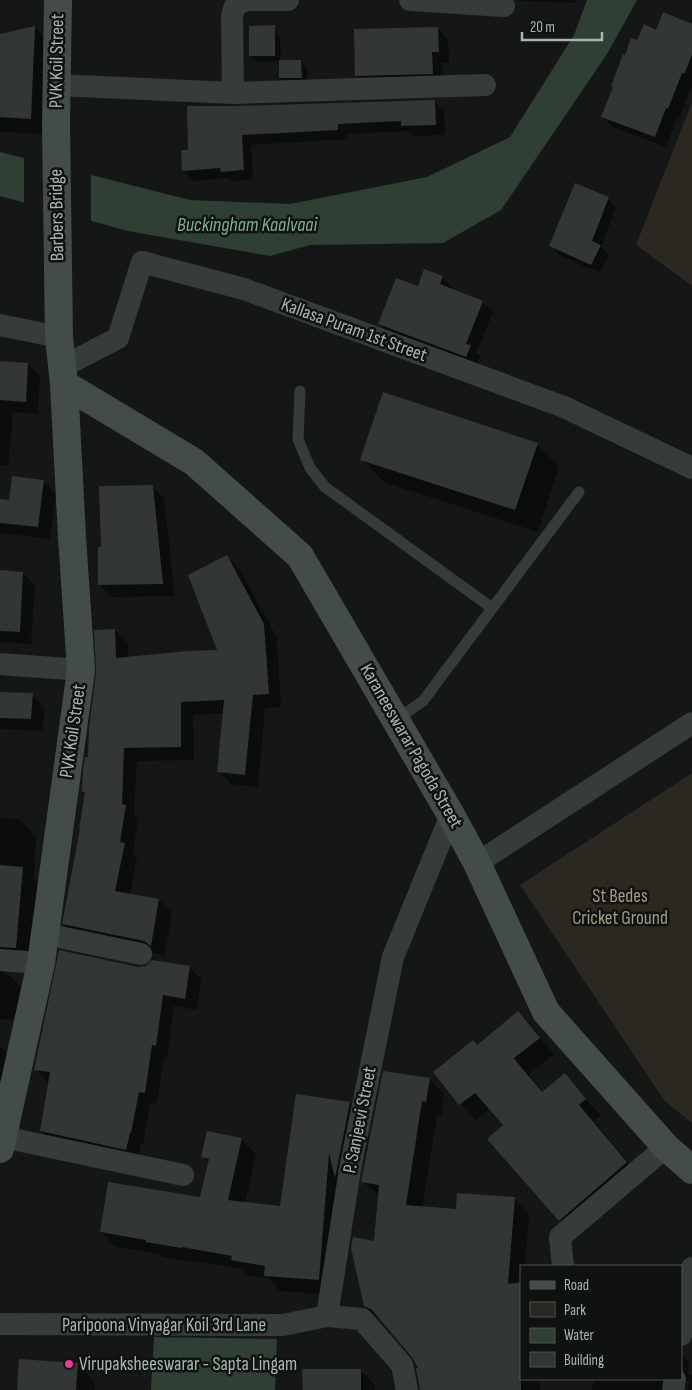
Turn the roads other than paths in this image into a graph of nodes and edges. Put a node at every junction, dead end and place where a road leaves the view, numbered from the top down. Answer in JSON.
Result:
{"nodes":[{"id":1,"x":58,"y":0,"type":"edge"},
{"id":2,"x":288,"y":0,"type":"edge"},
{"id":3,"x":410,"y":0,"type":"edge"},
{"id":4,"x":504,"y":6,"type":"dead end"},
{"id":5,"x":57,"y":85,"type":"junction"},
{"id":6,"x":485,"y":85,"type":"dead end"},
{"id":7,"x":233,"y":92,"type":"junction"},
{"id":8,"x":56,"y":123,"type":"joint"},
{"id":9,"x":58,"y":308,"type":"joint"},
{"id":10,"x":0,"y":325,"type":"edge"},
{"id":11,"x":59,"y":338,"type":"junction"},
{"id":12,"x":63,"y":375,"type":"junction"},
{"id":13,"x":300,"y":391,"type":"dead end"},
{"id":14,"x":692,"y":468,"type":"edge"},
{"id":15,"x":579,"y":492,"type":"dead end"},
{"id":16,"x":492,"y":608,"type":"junction"},
{"id":17,"x":0,"y":664,"type":"edge"},
{"id":18,"x":81,"y":670,"type":"junction"},
{"id":19,"x":396,"y":720,"type":"junction"},
{"id":20,"x":692,"y":723,"type":"edge"},
{"id":21,"x":452,"y":815,"type":"junction"},
{"id":22,"x":477,"y":863,"type":"junction"},
{"id":23,"x":45,"y":934,"type":"junction"},
{"id":24,"x":141,"y":954,"type":"dead end"},
{"id":25,"x":0,"y":960,"type":"edge"},
{"id":26,"x":41,"y":963,"type":"junction"},
{"id":27,"x":1,"y":1143,"type":"edge"},
{"id":28,"x":666,"y":1147,"type":"junction"},
{"id":29,"x":692,"y":1170,"type":"edge"},
{"id":30,"x":183,"y":1175,"type":"dead end"},
{"id":31,"x":563,"y":1265,"type":"edge"},
{"id":32,"x":692,"y":1268,"type":"edge"},
{"id":33,"x":327,"y":1316,"type":"junction"},
{"id":34,"x":682,"y":1318,"type":"edge"},
{"id":35,"x":0,"y":1324,"type":"edge"},
{"id":36,"x":407,"y":1390,"type":"edge"}],
"edges":[{"from":1,"to":5,"type":"street","name":"PVK Koil Street"},
{"from":2,"to":7,"type":"street"},
{"from":3,"to":4,"type":"street"},
{"from":5,"to":7,"type":"street"},
{"from":5,"to":8,"type":"street","name":"PVK Koil Street"},
{"from":6,"to":7,"type":"street"},
{"from":8,"to":9,"type":"street","name":"Barbers Bridge"},
{"from":9,"to":11,"type":"street","name":"PVK Koil Street"},
{"from":10,"to":11,"type":"street"},
{"from":11,"to":12,"type":"street","name":"PVK Koil Street"},
{"from":12,"to":14,"type":"street","name":"Kallasa Puram 1st Street"},
{"from":12,"to":18,"type":"street","name":"PVK Koil Street"},
{"from":12,"to":19,"type":"street","name":"Karaneeswarar Pagoda Street"},
{"from":13,"to":16,"type":"lane"},
{"from":15,"to":16,"type":"lane"},
{"from":16,"to":19,"type":"lane"},
{"from":17,"to":18,"type":"street"},
{"from":18,"to":23,"type":"street","name":"PVK Koil Street"},
{"from":19,"to":21,"type":"street","name":"Karaneeswarar Pagoda Street"},
{"from":20,"to":22,"type":"street"},
{"from":21,"to":22,"type":"street","name":"Karaneeswarar Pagoda Street"},
{"from":21,"to":33,"type":"street","name":"P. Sanjeevi Street"},
{"from":22,"to":28,"type":"street","name":"Karaneeswarar Pagoda Street"},
{"from":23,"to":24,"type":"street"},
{"from":23,"to":26,"type":"street","name":"PVK Koil Street"},
{"from":25,"to":26,"type":"street"},
{"from":26,"to":27,"type":"street","name":"PVK Koil Street"},
{"from":27,"to":30,"type":"street"},
{"from":28,"to":29,"type":"street","name":"Karaneeswarar Pagoda Street"},
{"from":28,"to":31,"type":"street"},
{"from":32,"to":34,"type":"street"},
{"from":33,"to":35,"type":"street","name":"Paripoona Vinyagar Koil 3rd Lane"},
{"from":33,"to":36,"type":"street"}]}
